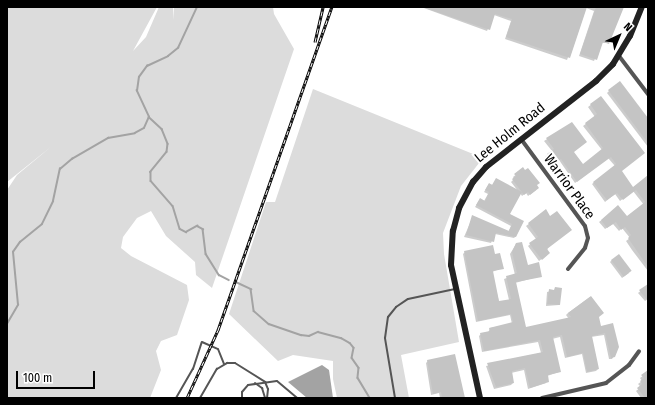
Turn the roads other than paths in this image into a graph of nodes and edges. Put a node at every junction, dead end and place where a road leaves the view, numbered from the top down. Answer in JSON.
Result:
{"nodes":[{"id":1,"x":642,"y":7,"type":"edge"},
{"id":2,"x":619,"y":56,"type":"junction"},
{"id":3,"x":648,"y":94,"type":"edge"},
{"id":4,"x":521,"y":139,"type":"junction"},
{"id":5,"x":568,"y":269,"type":"dead end"},
{"id":6,"x":456,"y":288,"type":"junction"},
{"id":7,"x":639,"y":351,"type":"dead end"},
{"id":8,"x":224,"y":364,"type":"junction"},
{"id":9,"x":265,"y":382,"type":"junction"},
{"id":10,"x":252,"y":383,"type":"junction"},
{"id":11,"x":176,"y":398,"type":"edge"},
{"id":12,"x":200,"y":398,"type":"edge"},
{"id":13,"x":242,"y":398,"type":"edge"},
{"id":14,"x":266,"y":398,"type":"edge"},
{"id":15,"x":297,"y":398,"type":"edge"},
{"id":16,"x":395,"y":398,"type":"edge"},
{"id":17,"x":480,"y":398,"type":"edge"},
{"id":18,"x":542,"y":398,"type":"edge"}],
"edges":[{"from":1,"to":2,"type":"street","name":"Lee Holm Road"},
{"from":2,"to":3,"type":"street"},
{"from":2,"to":4,"type":"street","name":"Lee Holm Road"},
{"from":4,"to":5,"type":"street","name":"Warrior Place"},
{"from":4,"to":6,"type":"street","name":"Lee Holm Road"},
{"from":6,"to":16,"type":"lane"},
{"from":6,"to":17,"type":"street","name":"Lee Holm Road"},
{"from":7,"to":18,"type":"street"},
{"from":8,"to":9,"type":"lane"},
{"from":8,"to":11,"type":"lane"},
{"from":8,"to":12,"type":"lane"},
{"from":9,"to":10,"type":"lane"},
{"from":9,"to":14,"type":"lane"},
{"from":9,"to":15,"type":"lane"},
{"from":10,"to":13,"type":"lane"},
{"from":10,"to":14,"type":"lane"}]}
